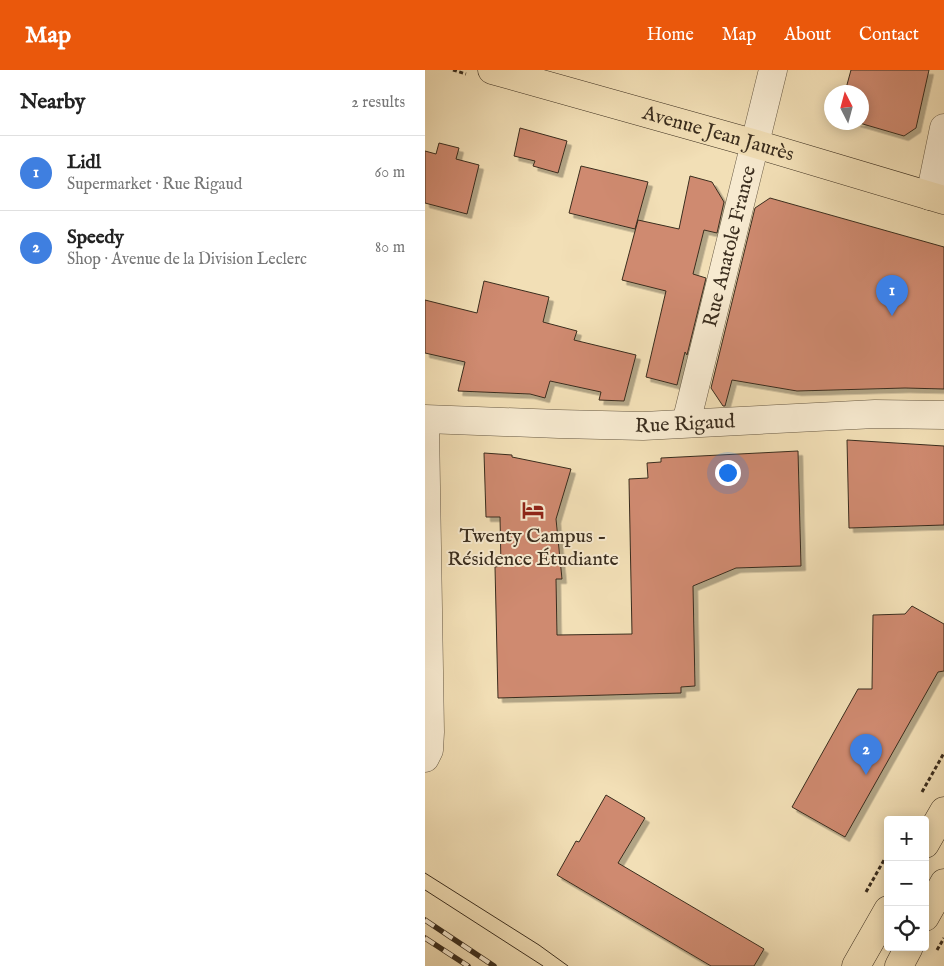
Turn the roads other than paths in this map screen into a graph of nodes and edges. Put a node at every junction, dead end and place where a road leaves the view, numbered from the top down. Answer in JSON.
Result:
{"nodes":[{"id":1,"x":492,"y":70,"type":"edge"},
{"id":2,"x":773,"y":70,"type":"edge"},
{"id":3,"x":557,"y":79,"type":"edge"},
{"id":4,"x":944,"y":128,"type":"edge"},
{"id":5,"x":756,"y":144,"type":"junction"},
{"id":6,"x":937,"y":198,"type":"edge"},
{"id":7,"x":944,"y":415,"type":"edge"},
{"id":8,"x":425,"y":419,"type":"edge"},
{"id":9,"x":687,"y":423,"type":"junction"},
{"id":10,"x":425,"y":424,"type":"edge"},
{"id":11,"x":425,"y":758,"type":"edge"},
{"id":12,"x":944,"y":811,"type":"edge"},
{"id":13,"x":929,"y":837,"type":"edge"},
{"id":14,"x":944,"y":883,"type":"edge"},
{"id":15,"x":929,"y":910,"type":"edge"},
{"id":16,"x":884,"y":917,"type":"edge"},
{"id":17,"x":907,"y":951,"type":"edge"},
{"id":18,"x":856,"y":966,"type":"edge"},
{"id":19,"x":899,"y":966,"type":"edge"}],
"edges":[{"from":1,"to":3,"type":"main road","name":"Avenue Jean Jaurès"},
{"from":2,"to":5,"type":"street","name":"Rue Anatole France"},
{"from":3,"to":5,"type":"main road","name":"Avenue Jean Jaurès"},
{"from":4,"to":6,"type":"street"},
{"from":5,"to":6,"type":"main road","name":"Avenue Jean Jaurès"},
{"from":5,"to":9,"type":"street","name":"Rue Anatole France"},
{"from":7,"to":9,"type":"street","name":"Rue Rigaud"},
{"from":8,"to":9,"type":"street","name":"Rue Rigaud"},
{"from":10,"to":11,"type":"street"},
{"from":12,"to":13,"type":"main road"},
{"from":14,"to":15,"type":"main road"},
{"from":16,"to":18,"type":"main road"},
{"from":17,"to":19,"type":"main road"}]}
